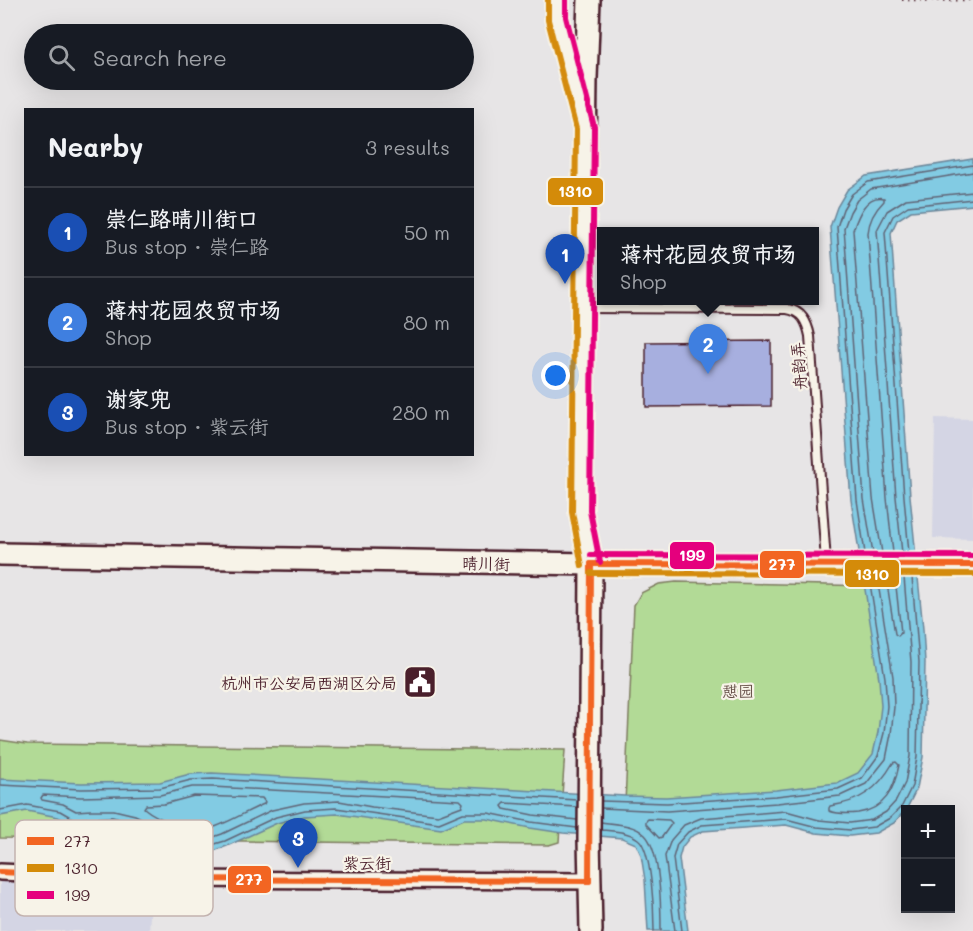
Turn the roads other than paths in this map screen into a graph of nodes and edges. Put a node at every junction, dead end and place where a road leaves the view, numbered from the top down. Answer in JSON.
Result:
{"nodes":[{"id":1,"x":557,"y":0,"type":"edge"},
{"id":2,"x":589,"y":0,"type":"edge"},
{"id":3,"x":585,"y":128,"type":"junction"},
{"id":4,"x":583,"y":308,"type":"junction"},
{"id":5,"x":0,"y":554,"type":"edge"},
{"id":6,"x":591,"y":564,"type":"junction"},
{"id":7,"x":826,"y":564,"type":"junction"},
{"id":8,"x":973,"y":565,"type":"edge"},
{"id":9,"x":0,"y":872,"type":"edge"},
{"id":10,"x":15,"y":873,"type":"edge"},
{"id":11,"x":213,"y":879,"type":"edge"},
{"id":12,"x":590,"y":880,"type":"junction"},
{"id":13,"x":591,"y":931,"type":"edge"}],
"edges":[{"from":1,"to":3,"type":"street"},
{"from":2,"to":3,"type":"street"},
{"from":3,"to":4,"type":"street"},
{"from":4,"to":6,"type":"street"},
{"from":4,"to":7,"type":"lane","name":"舟韵弄"},
{"from":5,"to":6,"type":"street","name":"晴川街"},
{"from":6,"to":7,"type":"street","name":"晴川街"},
{"from":6,"to":12,"type":"street"},
{"from":7,"to":8,"type":"street","name":"晴川街"},
{"from":9,"to":10,"type":"street","name":"紫云街"},
{"from":11,"to":12,"type":"street","name":"紫云街"},
{"from":12,"to":13,"type":"street"}]}
